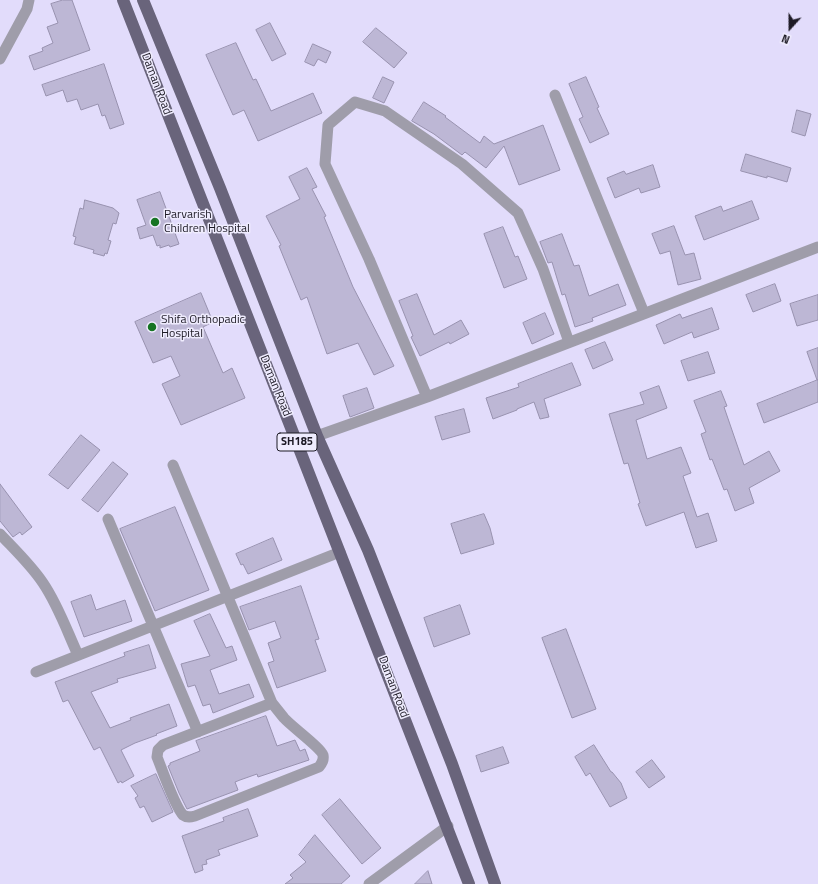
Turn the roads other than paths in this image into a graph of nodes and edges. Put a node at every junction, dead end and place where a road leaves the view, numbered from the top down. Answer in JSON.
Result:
{"nodes":[{"id":1,"x":29,"y":0,"type":"edge"},
{"id":2,"x":122,"y":0,"type":"edge"},
{"id":3,"x":143,"y":0,"type":"edge"},
{"id":4,"x":0,"y":59,"type":"edge"},
{"id":5,"x":555,"y":95,"type":"dead end"},
{"id":6,"x":818,"y":247,"type":"edge"},
{"id":7,"x":644,"y":313,"type":"junction"},
{"id":8,"x":569,"y":342,"type":"junction"},
{"id":9,"x":427,"y":396,"type":"junction"},
{"id":10,"x":317,"y":436,"type":"junction"},
{"id":11,"x":297,"y":443,"type":"junction"},
{"id":12,"x":173,"y":465,"type":"dead end"},
{"id":13,"x":108,"y":519,"type":"dead end"},
{"id":14,"x":0,"y":534,"type":"edge"},
{"id":15,"x":340,"y":552,"type":"junction"},
{"id":16,"x":227,"y":596,"type":"junction"},
{"id":17,"x":153,"y":626,"type":"junction"},
{"id":18,"x":78,"y":655,"type":"junction"},
{"id":19,"x":36,"y":672,"type":"dead end"},
{"id":20,"x":272,"y":703,"type":"junction"},
{"id":21,"x":198,"y":732,"type":"junction"},
{"id":22,"x":448,"y":826,"type":"junction"},
{"id":23,"x":369,"y":884,"type":"edge"},
{"id":24,"x":469,"y":884,"type":"edge"},
{"id":25,"x":495,"y":884,"type":"edge"}],
"edges":[{"from":1,"to":4,"type":"street"},
{"from":2,"to":11,"type":"main road","name":"Daman Road","number":"SH185"},
{"from":3,"to":10,"type":"main road"},
{"from":5,"to":7,"type":"street"},
{"from":6,"to":7,"type":"street"},
{"from":7,"to":8,"type":"street"},
{"from":8,"to":9,"type":"street"},
{"from":8,"to":9,"type":"street"},
{"from":9,"to":10,"type":"street"},
{"from":10,"to":11,"type":"street"},
{"from":10,"to":25,"type":"main road"},
{"from":11,"to":15,"type":"main road","name":"Daman Road","number":"SH185"},
{"from":12,"to":16,"type":"street"},
{"from":13,"to":17,"type":"street"},
{"from":14,"to":18,"type":"street"},
{"from":15,"to":16,"type":"street"},
{"from":15,"to":22,"type":"main road","name":"Daman Road","number":"SH185"},
{"from":16,"to":17,"type":"street"},
{"from":16,"to":20,"type":"street"},
{"from":17,"to":18,"type":"street"},
{"from":17,"to":21,"type":"street"},
{"from":18,"to":19,"type":"street"},
{"from":20,"to":21,"type":"street"},
{"from":20,"to":21,"type":"street"},
{"from":22,"to":23,"type":"street"},
{"from":22,"to":24,"type":"main road","name":"Daman Road","number":"SH185"}]}
